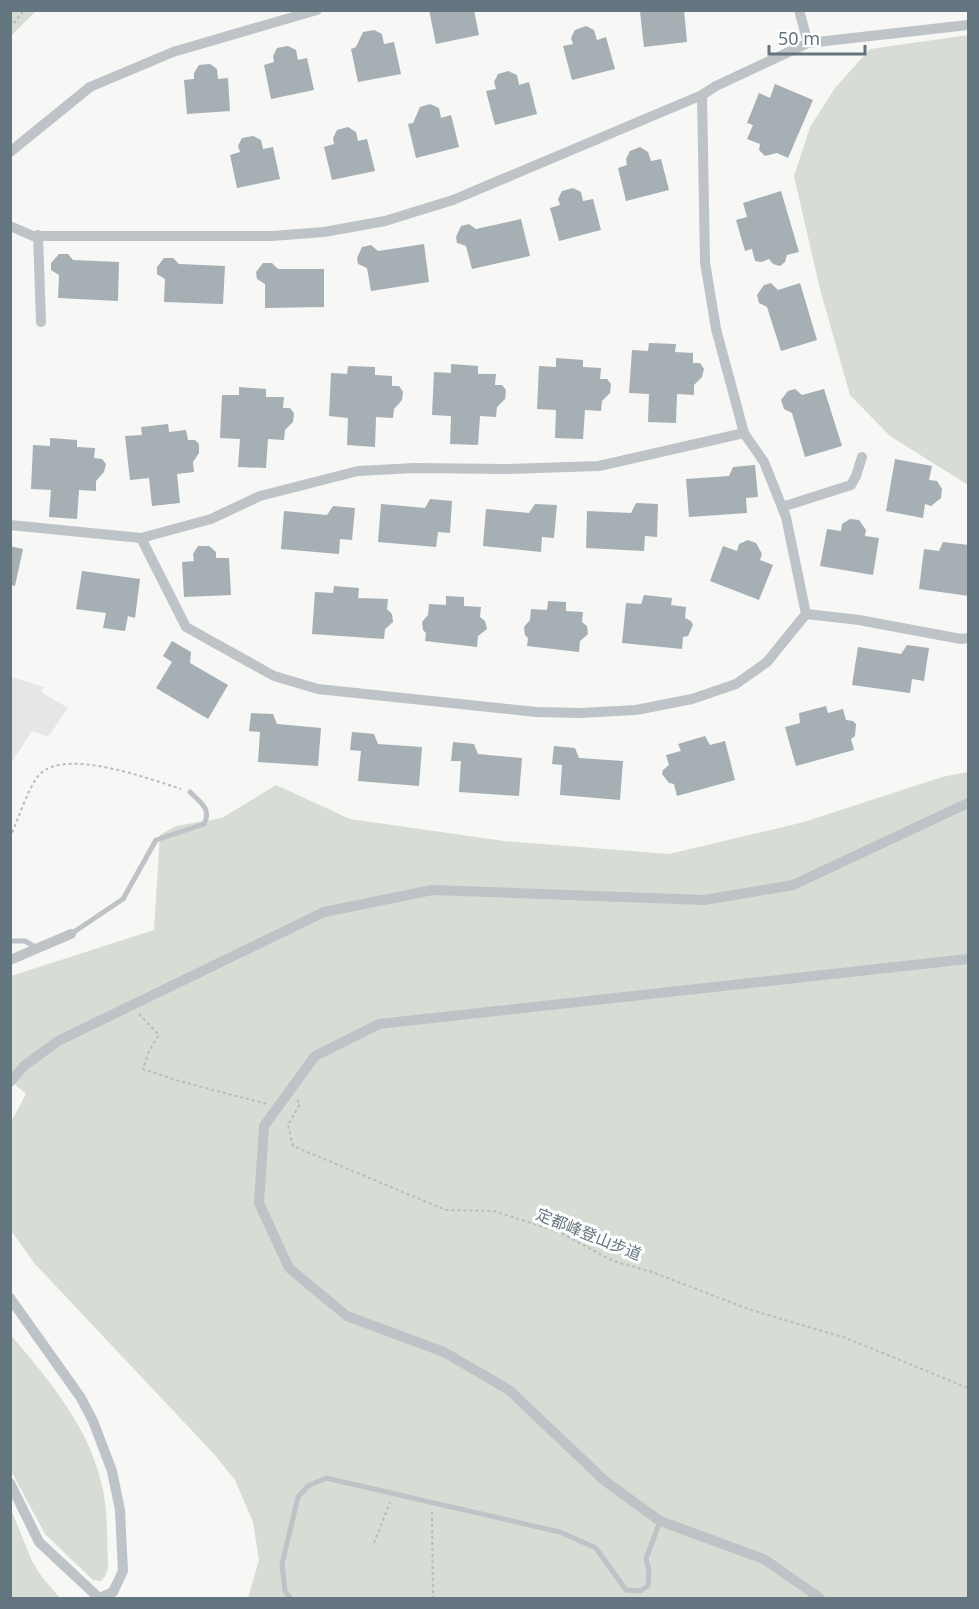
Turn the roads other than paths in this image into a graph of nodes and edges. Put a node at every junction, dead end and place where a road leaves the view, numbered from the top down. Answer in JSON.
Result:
{"nodes":[{"id":1,"x":316,"y":10,"type":"edge"},
{"id":2,"x":799,"y":10,"type":"edge"},
{"id":3,"x":969,"y":24,"type":"edge"},
{"id":4,"x":808,"y":43,"type":"junction"},
{"id":5,"x":702,"y":95,"type":"junction"},
{"id":6,"x":10,"y":152,"type":"edge"},
{"id":7,"x":10,"y":226,"type":"edge"},
{"id":8,"x":38,"y":236,"type":"junction"},
{"id":9,"x":41,"y":322,"type":"dead end"},
{"id":10,"x":744,"y":433,"type":"junction"},
{"id":11,"x":862,"y":457,"type":"dead end"},
{"id":12,"x":782,"y":507,"type":"junction"},
{"id":13,"x":10,"y":525,"type":"edge"},
{"id":14,"x":141,"y":538,"type":"junction"},
{"id":15,"x":806,"y":614,"type":"junction"},
{"id":16,"x":969,"y":638,"type":"edge"},
{"id":17,"x":190,"y":792,"type":"road end"},
{"id":18,"x":969,"y":803,"type":"edge"},
{"id":19,"x":71,"y":934,"type":"joint"},
{"id":20,"x":10,"y":941,"type":"edge"},
{"id":21,"x":37,"y":948,"type":"junction"},
{"id":22,"x":969,"y":959,"type":"edge"},
{"id":23,"x":10,"y":960,"type":"edge"},
{"id":24,"x":10,"y":1082,"type":"edge"},
{"id":25,"x":10,"y":1298,"type":"edge"},
{"id":26,"x":10,"y":1483,"type":"edge"},
{"id":27,"x":660,"y":1521,"type":"junction"},
{"id":28,"x":290,"y":1599,"type":"edge"},
{"id":29,"x":820,"y":1599,"type":"edge"}],
"edges":[{"from":1,"to":6,"type":"street"},
{"from":2,"to":4,"type":"street"},
{"from":3,"to":4,"type":"street"},
{"from":4,"to":5,"type":"street"},
{"from":5,"to":8,"type":"street"},
{"from":5,"to":10,"type":"street"},
{"from":7,"to":8,"type":"street"},
{"from":8,"to":9,"type":"street"},
{"from":10,"to":12,"type":"street"},
{"from":10,"to":14,"type":"street"},
{"from":11,"to":12,"type":"street"},
{"from":12,"to":15,"type":"street"},
{"from":13,"to":14,"type":"street"},
{"from":14,"to":15,"type":"street"},
{"from":15,"to":16,"type":"street"},
{"from":17,"to":19,"type":"lane"},
{"from":18,"to":24,"type":"street"},
{"from":19,"to":21,"type":"street"},
{"from":20,"to":21,"type":"lane"},
{"from":21,"to":23,"type":"street"},
{"from":22,"to":27,"type":"street"},
{"from":25,"to":26,"type":"street"},
{"from":27,"to":28,"type":"lane"},
{"from":27,"to":29,"type":"street"}]}
